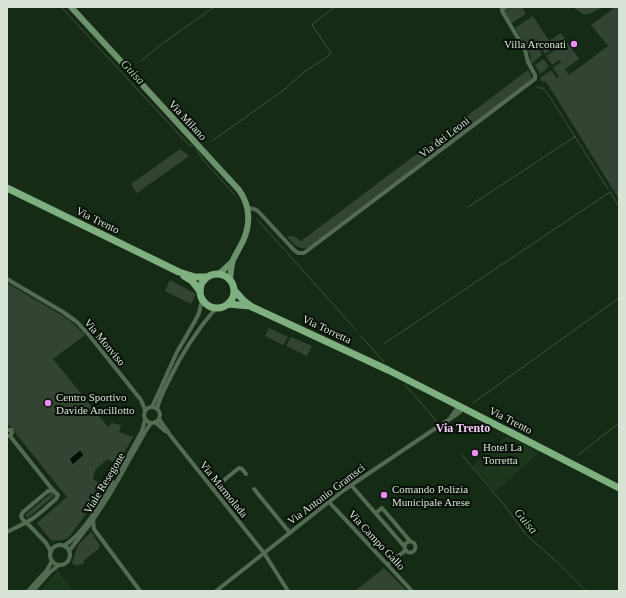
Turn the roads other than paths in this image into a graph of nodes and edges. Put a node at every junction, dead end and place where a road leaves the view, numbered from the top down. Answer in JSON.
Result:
{"nodes":[{"id":1,"x":71,"y":7,"type":"edge"},
{"id":2,"x":505,"y":7,"type":"edge"},
{"id":3,"x":7,"y":188,"type":"edge"},
{"id":4,"x":248,"y":208,"type":"junction"},
{"id":5,"x":233,"y":261,"type":"junction"},
{"id":6,"x":219,"y":274,"type":"junction"},
{"id":7,"x":188,"y":277,"type":"junction"},
{"id":8,"x":206,"y":277,"type":"junction"},
{"id":9,"x":7,"y":279,"type":"edge"},
{"id":10,"x":230,"y":279,"type":"junction"},
{"id":11,"x":200,"y":291,"type":"junction"},
{"id":12,"x":235,"y":291,"type":"junction"},
{"id":13,"x":202,"y":300,"type":"junction"},
{"id":14,"x":228,"y":304,"type":"junction"},
{"id":15,"x":252,"y":307,"type":"junction"},
{"id":16,"x":216,"y":308,"type":"junction"},
{"id":17,"x":393,"y":373,"type":"joint"},
{"id":18,"x":141,"y":400,"type":"junction"},
{"id":19,"x":151,"y":407,"type":"junction"},
{"id":20,"x":461,"y":407,"type":"junction"},
{"id":21,"x":157,"y":409,"type":"junction"},
{"id":22,"x":145,"y":410,"type":"junction"},
{"id":23,"x":159,"y":419,"type":"junction"},
{"id":24,"x":145,"y":420,"type":"junction"},
{"id":25,"x":153,"y":423,"type":"junction"},
{"id":26,"x":7,"y":430,"type":"edge"},
{"id":27,"x":170,"y":435,"type":"junction"},
{"id":28,"x":9,"y":436,"type":"edge"},
{"id":29,"x":246,"y":474,"type":"dead end"},
{"id":30,"x":351,"y":485,"type":"junction"},
{"id":31,"x":619,"y":488,"type":"edge"},
{"id":32,"x":52,"y":489,"type":"junction"},
{"id":33,"x":213,"y":489,"type":"junction"},
{"id":34,"x":254,"y":489,"type":"dead end"},
{"id":35,"x":329,"y":502,"type":"junction"},
{"id":36,"x":376,"y":512,"type":"junction"},
{"id":37,"x":34,"y":518,"type":"junction"},
{"id":38,"x":93,"y":520,"type":"junction"},
{"id":39,"x":25,"y":522,"type":"junction"},
{"id":40,"x":33,"y":529,"type":"junction"},
{"id":41,"x":94,"y":529,"type":"junction"},
{"id":42,"x":85,"y":530,"type":"junction"},
{"id":43,"x":7,"y":532,"type":"edge"},
{"id":44,"x":290,"y":533,"type":"junction"},
{"id":45,"x":410,"y":541,"type":"junction"},
{"id":46,"x":46,"y":544,"type":"junction"},
{"id":47,"x":55,"y":546,"type":"junction"},
{"id":48,"x":64,"y":546,"type":"junction"},
{"id":49,"x":405,"y":548,"type":"junction"},
{"id":50,"x":69,"y":551,"type":"junction"},
{"id":51,"x":50,"y":552,"type":"junction"},
{"id":52,"x":264,"y":553,"type":"junction"},
{"id":53,"x":52,"y":561,"type":"junction"},
{"id":54,"x":388,"y":564,"type":"junction"},
{"id":55,"x":59,"y":565,"type":"junction"},
{"id":56,"x":222,"y":589,"type":"edge"},
{"id":57,"x":28,"y":591,"type":"edge"},
{"id":58,"x":33,"y":591,"type":"edge"},
{"id":59,"x":140,"y":591,"type":"edge"},
{"id":60,"x":216,"y":591,"type":"edge"},
{"id":61,"x":288,"y":591,"type":"edge"},
{"id":62,"x":412,"y":591,"type":"edge"}],
"edges":[{"from":1,"to":4,"type":"street","name":"Via Milano"},
{"from":2,"to":4,"type":"street","name":"Via dei Leoni"},
{"from":3,"to":7,"type":"main road","name":"Via Trento"},
{"from":4,"to":5,"type":"street","name":"Via Milano"},
{"from":5,"to":6,"type":"street"},
{"from":5,"to":10,"type":"street"},
{"from":6,"to":8,"type":"main road"},
{"from":6,"to":10,"type":"main road"},
{"from":7,"to":8,"type":"main road"},
{"from":7,"to":11,"type":"main road"},
{"from":8,"to":11,"type":"main road"},
{"from":9,"to":18,"type":"street","name":"Via Monviso"},
{"from":10,"to":12,"type":"main road"},
{"from":11,"to":13,"type":"main road"},
{"from":12,"to":14,"type":"main road"},
{"from":12,"to":15,"type":"main road","name":"Via Torretta"},
{"from":13,"to":16,"type":"main road"},
{"from":13,"to":19,"type":"street"},
{"from":14,"to":15,"type":"main road","name":"Via Torretta"},
{"from":14,"to":16,"type":"main road"},
{"from":15,"to":17,"type":"main road","name":"Via Torretta"},
{"from":16,"to":21,"type":"street"},
{"from":17,"to":20,"type":"main road","name":"Via Trento"},
{"from":18,"to":19,"type":"street","name":"Via Monviso"},
{"from":18,"to":22,"type":"street","name":"Via Monviso"},
{"from":19,"to":21,"type":"street"},
{"from":19,"to":22,"type":"street"},
{"from":20,"to":30,"type":"street","name":"Via Antonio Gramsci"},
{"from":20,"to":31,"type":"main road","name":"Via Trento"},
{"from":21,"to":23,"type":"street"},
{"from":22,"to":24,"type":"street"},
{"from":23,"to":25,"type":"street"},
{"from":23,"to":27,"type":"street","name":"Via Marmolada"},
{"from":24,"to":25,"type":"street"},
{"from":24,"to":48,"type":"street","name":"Viale Resegone"},
{"from":25,"to":27,"type":"street","name":"Via Marmolada"},
{"from":25,"to":38,"type":"street","name":"Viale Resegone"},
{"from":26,"to":28,"type":"street"},
{"from":27,"to":33,"type":"street","name":"Via Marmolada"},
{"from":28,"to":32,"type":"street"},
{"from":29,"to":33,"type":"street"},
{"from":30,"to":35,"type":"street","name":"Via Antonio Gramsci"},
{"from":30,"to":36,"type":"street"},
{"from":32,"to":37,"type":"street"},
{"from":32,"to":39,"type":"street"},
{"from":33,"to":52,"type":"street","name":"Via Marmolada"},
{"from":34,"to":44,"type":"street"},
{"from":35,"to":44,"type":"street","name":"Via Antonio Gramsci"},
{"from":35,"to":54,"type":"street","name":"Via Campo Gallo"},
{"from":36,"to":45,"type":"street"},
{"from":36,"to":49,"type":"street"},
{"from":37,"to":39,"type":"street"},
{"from":37,"to":40,"type":"street"},
{"from":38,"to":41,"type":"street"},
{"from":38,"to":42,"type":"street","name":"Viale Resegone"},
{"from":39,"to":40,"type":"street"},
{"from":39,"to":43,"type":"street"},
{"from":40,"to":46,"type":"street"},
{"from":41,"to":42,"type":"street"},
{"from":41,"to":59,"type":"street"},
{"from":42,"to":50,"type":"street","name":"Viale Resegone"},
{"from":44,"to":52,"type":"street","name":"Via Antonio Gramsci"},
{"from":45,"to":49,"type":"street"},
{"from":45,"to":49,"type":"street"},
{"from":46,"to":47,"type":"street"},
{"from":46,"to":51,"type":"street"},
{"from":47,"to":48,"type":"street"},
{"from":47,"to":51,"type":"street"},
{"from":48,"to":50,"type":"street"},
{"from":49,"to":54,"type":"street"},
{"from":50,"to":55,"type":"street"},
{"from":51,"to":53,"type":"street"},
{"from":52,"to":56,"type":"street","name":"Via Antonio Gramsci"},
{"from":52,"to":61,"type":"street","name":"Via Marmolada"},
{"from":53,"to":55,"type":"street"},
{"from":53,"to":57,"type":"street"},
{"from":54,"to":62,"type":"street","name":"Via Campo Gallo"},
{"from":55,"to":58,"type":"street"},
{"from":56,"to":60,"type":"street","name":"Via Antonio Gramsci"}]}
